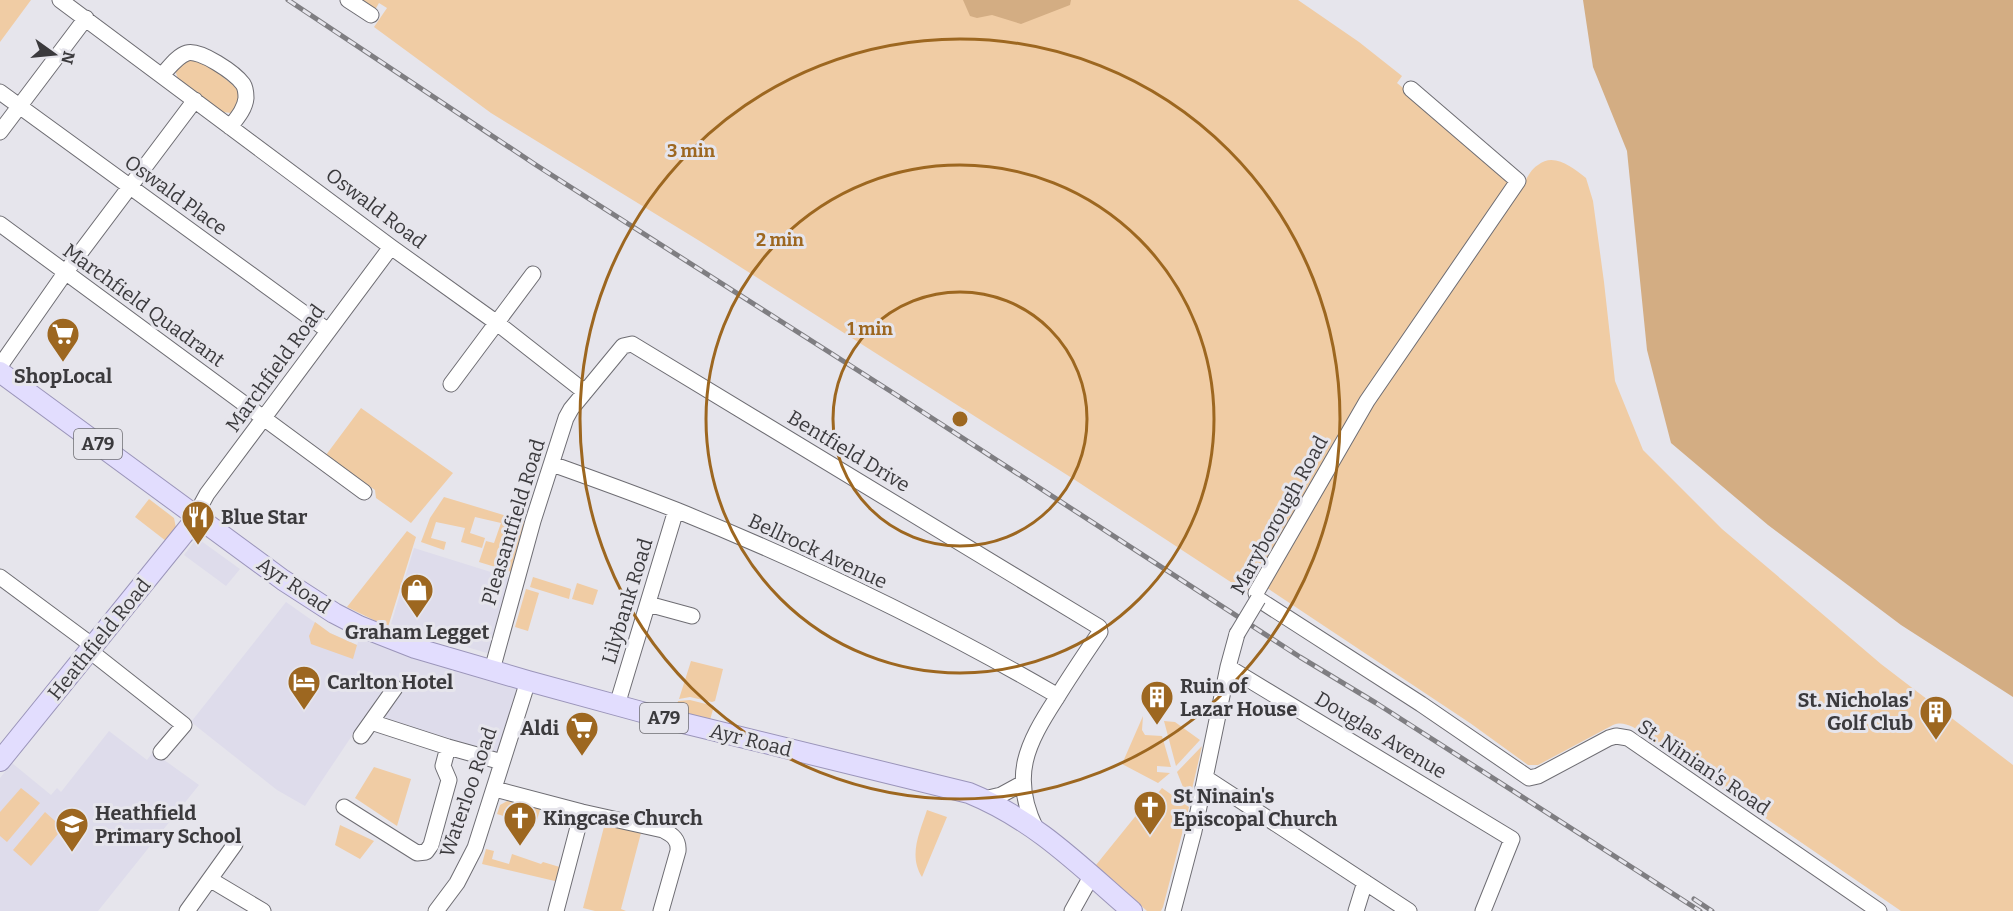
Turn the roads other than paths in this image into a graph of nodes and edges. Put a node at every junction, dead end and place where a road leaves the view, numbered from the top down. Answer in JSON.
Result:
{"nodes":[{"id":1,"x":60,"y":0,"type":"edge"},
{"id":2,"x":348,"y":0,"type":"edge"},
{"id":3,"x":371,"y":15,"type":"dead end"},
{"id":4,"x":86,"y":18,"type":"junction"},
{"id":5,"x":162,"y":75,"type":"junction"},
{"id":6,"x":1411,"y":89,"type":"dead end"},
{"id":7,"x":0,"y":92,"type":"edge"},
{"id":8,"x":195,"y":100,"type":"junction"},
{"id":9,"x":19,"y":106,"type":"junction"},
{"id":10,"x":230,"y":126,"type":"junction"},
{"id":11,"x":0,"y":132,"type":"edge"},
{"id":12,"x":129,"y":187,"type":"junction"},
{"id":13,"x":0,"y":224,"type":"edge"},
{"id":14,"x":391,"y":247,"type":"junction"},
{"id":15,"x":65,"y":273,"type":"junction"},
{"id":16,"x":533,"y":274,"type":"dead end"},
{"id":17,"x":497,"y":323,"type":"junction"},
{"id":18,"x":327,"y":330,"type":"junction"},
{"id":19,"x":0,"y":366,"type":"edge"},
{"id":20,"x":0,"y":372,"type":"edge"},
{"id":21,"x":451,"y":384,"type":"dead end"},
{"id":22,"x":585,"y":392,"type":"junction"},
{"id":23,"x":264,"y":419,"type":"junction"},
{"id":24,"x":552,"y":464,"type":"junction"},
{"id":25,"x":364,"y":492,"type":"dead end"},
{"id":26,"x":676,"y":510,"type":"junction"},
{"id":27,"x":195,"y":516,"type":"junction"},
{"id":28,"x":0,"y":577,"type":"edge"},
{"id":29,"x":1258,"y":598,"type":"junction"},
{"id":30,"x":648,"y":604,"type":"junction"},
{"id":31,"x":692,"y":616,"type":"dead end"},
{"id":32,"x":91,"y":648,"type":"junction"},
{"id":33,"x":1228,"y":667,"type":"junction"},
{"id":34,"x":492,"y":670,"type":"junction"},
{"id":35,"x":528,"y":681,"type":"junction"},
{"id":36,"x":395,"y":688,"type":"dead end"},
{"id":37,"x":1058,"y":696,"type":"junction"},
{"id":38,"x":617,"y":705,"type":"junction"},
{"id":39,"x":371,"y":722,"type":"junction"},
{"id":40,"x":361,"y":736,"type":"dead end"},
{"id":41,"x":448,"y":747,"type":"junction"},
{"id":42,"x":161,"y":752,"type":"dead end"},
{"id":43,"x":0,"y":761,"type":"edge"},
{"id":44,"x":502,"y":762,"type":"junction"},
{"id":45,"x":1206,"y":778,"type":"junction"},
{"id":46,"x":1023,"y":783,"type":"junction"},
{"id":47,"x":495,"y":789,"type":"junction"},
{"id":48,"x":984,"y":799,"type":"junction"},
{"id":49,"x":344,"y":807,"type":"dead end"},
{"id":50,"x":582,"y":812,"type":"junction"},
{"id":51,"x":1036,"y":829,"type":"junction"},
{"id":52,"x":235,"y":844,"type":"dead end"},
{"id":53,"x":1092,"y":875,"type":"junction"},
{"id":54,"x":211,"y":880,"type":"junction"},
{"id":55,"x":1365,"y":882,"type":"junction"},
{"id":56,"x":187,"y":911,"type":"edge"},
{"id":57,"x":263,"y":911,"type":"edge"},
{"id":58,"x":436,"y":911,"type":"edge"},
{"id":59,"x":555,"y":911,"type":"edge"},
{"id":60,"x":661,"y":911,"type":"edge"},
{"id":61,"x":1072,"y":911,"type":"edge"},
{"id":62,"x":1132,"y":911,"type":"edge"},
{"id":63,"x":1173,"y":911,"type":"edge"},
{"id":64,"x":1356,"y":911,"type":"edge"},
{"id":65,"x":1409,"y":911,"type":"edge"},
{"id":66,"x":1483,"y":911,"type":"edge"},
{"id":67,"x":1879,"y":911,"type":"edge"}],
"edges":[{"from":1,"to":4,"type":"street","name":"Oswald Road"},
{"from":2,"to":3,"type":"street"},
{"from":4,"to":5,"type":"street","name":"Oswald Road"},
{"from":4,"to":9,"type":"street"},
{"from":5,"to":8,"type":"street","name":"Oswald Road"},
{"from":5,"to":10,"type":"street"},
{"from":6,"to":29,"type":"street","name":"Maryborough Road"},
{"from":7,"to":9,"type":"street","name":"Oswald Place"},
{"from":8,"to":10,"type":"street","name":"Oswald Road"},
{"from":8,"to":12,"type":"street"},
{"from":9,"to":11,"type":"street"},
{"from":9,"to":12,"type":"street","name":"Oswald Place"},
{"from":10,"to":14,"type":"street","name":"Oswald Road"},
{"from":12,"to":15,"type":"street"},
{"from":12,"to":18,"type":"street","name":"Oswald Place"},
{"from":13,"to":15,"type":"street","name":"Marchfield Quadrant"},
{"from":14,"to":17,"type":"street","name":"Oswald Road"},
{"from":14,"to":18,"type":"street","name":"Marchfield Road"},
{"from":15,"to":19,"type":"street"},
{"from":15,"to":23,"type":"street","name":"Marchfield Quadrant"},
{"from":16,"to":17,"type":"street"},
{"from":17,"to":21,"type":"street"},
{"from":17,"to":22,"type":"street","name":"Oswald Road"},
{"from":18,"to":23,"type":"street","name":"Marchfield Road"},
{"from":20,"to":27,"type":"main road","number":"A79"},
{"from":22,"to":24,"type":"street","name":"Pleasantfield Road"},
{"from":22,"to":37,"type":"street","name":"Bentfield Drive"},
{"from":23,"to":25,"type":"street","name":"Marchfield Quadrant"},
{"from":23,"to":27,"type":"street","name":"Marchfield Road"},
{"from":24,"to":26,"type":"street","name":"Bellrock Avenue"},
{"from":24,"to":34,"type":"street","name":"Pleasantfield Road"},
{"from":26,"to":30,"type":"street","name":"Lilybank Road"},
{"from":26,"to":37,"type":"street","name":"Bellrock Avenue"},
{"from":27,"to":32,"type":"main road","name":"Heathfield Road"},
{"from":27,"to":34,"type":"main road","name":"Ayr Road","number":"A79"},
{"from":28,"to":32,"type":"street"},
{"from":29,"to":33,"type":"street","name":"Maryborough Road","bridge":true},
{"from":29,"to":67,"type":"street","name":"St. Ninian's Road"},
{"from":30,"to":31,"type":"street"},
{"from":30,"to":38,"type":"street","name":"Lilybank Road"},
{"from":32,"to":42,"type":"street"},
{"from":32,"to":43,"type":"main road","name":"Heathfield Road"},
{"from":33,"to":45,"type":"street","name":"Maryborough Road"},
{"from":33,"to":66,"type":"street","name":"Douglas Avenue"},
{"from":34,"to":35,"type":"main road","name":"Ayr Road","number":"A79"},
{"from":35,"to":38,"type":"main road","name":"Ayr Road","number":"A79"},
{"from":35,"to":44,"type":"street","name":"Waterloo Road"},
{"from":36,"to":39,"type":"street"},
{"from":37,"to":46,"type":"street"},
{"from":38,"to":48,"type":"main road","name":"Ayr Road","number":"A79"},
{"from":39,"to":40,"type":"street"},
{"from":39,"to":41,"type":"street"},
{"from":41,"to":44,"type":"street"},
{"from":41,"to":49,"type":"street"},
{"from":44,"to":47,"type":"street","name":"Waterloo Road"},
{"from":45,"to":55,"type":"street"},
{"from":45,"to":63,"type":"street","name":"Maryborough Road"},
{"from":46,"to":48,"type":"street"},
{"from":46,"to":51,"type":"street"},
{"from":47,"to":50,"type":"street"},
{"from":47,"to":58,"type":"street","name":"Waterloo Road"},
{"from":48,"to":51,"type":"main road","name":"Ayr Road","number":"A79"},
{"from":50,"to":59,"type":"street"},
{"from":50,"to":60,"type":"street"},
{"from":51,"to":53,"type":"main road","name":"Ayr Road","number":"A79"},
{"from":52,"to":54,"type":"street"},
{"from":53,"to":61,"type":"street"},
{"from":53,"to":62,"type":"main road","name":"Ayr Road","number":"A79"},
{"from":54,"to":56,"type":"street"},
{"from":54,"to":57,"type":"street"},
{"from":55,"to":64,"type":"street"},
{"from":55,"to":65,"type":"street"}]}
